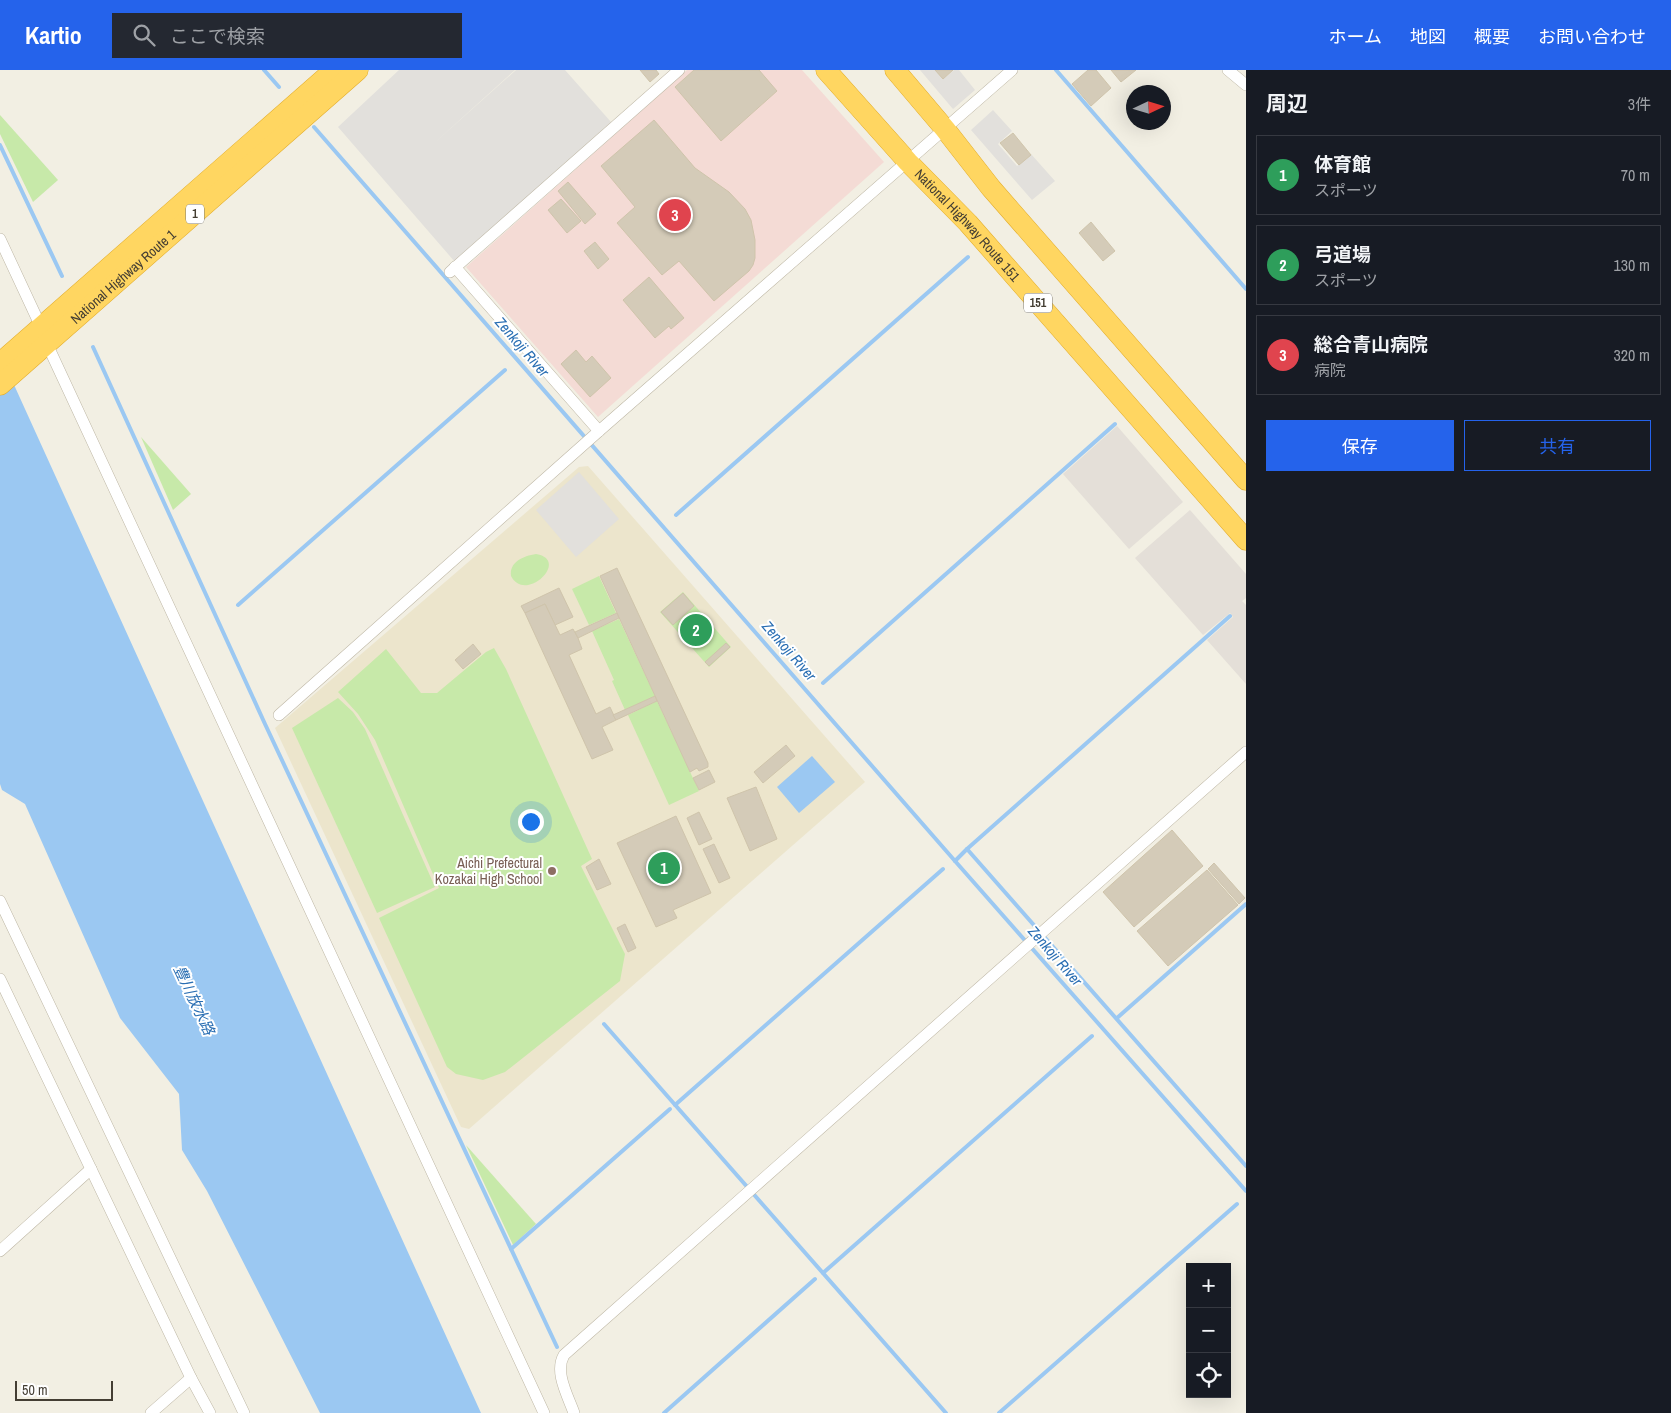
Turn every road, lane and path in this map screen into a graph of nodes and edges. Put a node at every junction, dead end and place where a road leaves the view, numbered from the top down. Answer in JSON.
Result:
{"nodes":[{"id":1,"x":334,"y":70,"type":"edge"},
{"id":2,"x":358,"y":70,"type":"edge"},
{"id":3,"x":679,"y":70,"type":"edge"},
{"id":4,"x":826,"y":70,"type":"edge"},
{"id":5,"x":895,"y":70,"type":"edge"},
{"id":6,"x":1012,"y":70,"type":"edge"},
{"id":7,"x":1228,"y":70,"type":"edge"},
{"id":8,"x":1246,"y":85,"type":"edge"},
{"id":9,"x":945,"y":129,"type":"junction"},
{"id":10,"x":908,"y":162,"type":"junction"},
{"id":11,"x":0,"y":239,"type":"edge"},
{"id":12,"x":44,"y":336,"type":"junction"},
{"id":13,"x":27,"y":351,"type":"junction"},
{"id":14,"x":0,"y":363,"type":"edge"},
{"id":15,"x":0,"y":385,"type":"edge"},
{"id":16,"x":596,"y":434,"type":"junction"},
{"id":17,"x":1243,"y":472,"type":"edge"},
{"id":18,"x":1246,"y":540,"type":"edge"},
{"id":19,"x":279,"y":715,"type":"dead end"},
{"id":20,"x":1246,"y":752,"type":"edge"},
{"id":21,"x":0,"y":901,"type":"edge"},
{"id":22,"x":0,"y":979,"type":"edge"},
{"id":23,"x":91,"y":1169,"type":"junction"},
{"id":24,"x":0,"y":1251,"type":"edge"},
{"id":25,"x":191,"y":1378,"type":"junction"},
{"id":26,"x":151,"y":1413,"type":"edge"},
{"id":27,"x":210,"y":1413,"type":"edge"},
{"id":28,"x":244,"y":1413,"type":"edge"},
{"id":29,"x":544,"y":1413,"type":"edge"},
{"id":30,"x":574,"y":1413,"type":"edge"}],
"edges":[{"from":1,"to":12,"type":"highway","name":"National Highway Route 1","number":"1"},
{"from":2,"to":12,"type":"highway","name":"National Highway Route 1","number":"1"},
{"from":3,"to":16,"type":"street"},
{"from":4,"to":10,"type":"highway","name":"National Highway Route 151","number":"151"},
{"from":5,"to":9,"type":"highway"},
{"from":6,"to":9,"type":"street"},
{"from":7,"to":8,"type":"street"},
{"from":9,"to":10,"type":"street"},
{"from":9,"to":17,"type":"highway"},
{"from":10,"to":16,"type":"street"},
{"from":10,"to":18,"type":"highway","name":"National Highway Route 151","number":"151"},
{"from":11,"to":12,"type":"street"},
{"from":12,"to":13,"type":"highway","name":"National Highway Route 1","number":"1"},
{"from":12,"to":29,"type":"street"},
{"from":13,"to":14,"type":"highway","name":"National Highway Route 1","number":"1"},
{"from":13,"to":15,"type":"highway","name":"National Highway Route 1","number":"1"},
{"from":16,"to":19,"type":"street"},
{"from":20,"to":30,"type":"street"},
{"from":21,"to":28,"type":"street"},
{"from":22,"to":23,"type":"street"},
{"from":23,"to":24,"type":"street"},
{"from":23,"to":25,"type":"street"},
{"from":25,"to":26,"type":"street"},
{"from":25,"to":27,"type":"street"}]}
